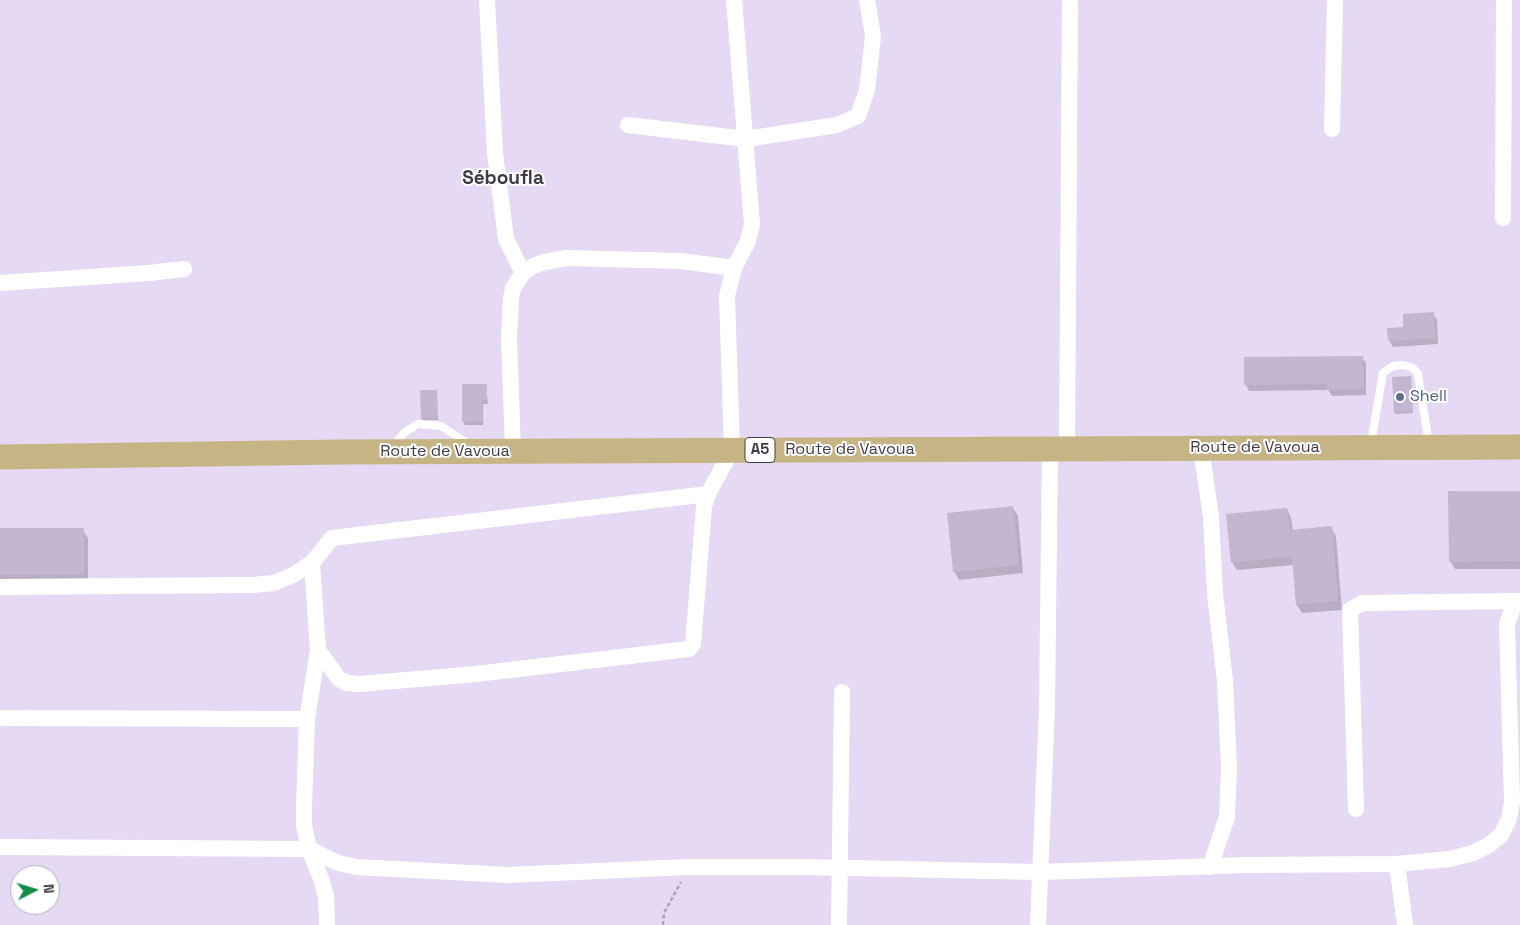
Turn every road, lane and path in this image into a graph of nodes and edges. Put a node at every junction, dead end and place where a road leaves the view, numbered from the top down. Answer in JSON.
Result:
{"nodes":[{"id":1,"x":487,"y":0,"type":"edge"},
{"id":2,"x":734,"y":0,"type":"edge"},
{"id":3,"x":868,"y":0,"type":"edge"},
{"id":4,"x":1070,"y":0,"type":"edge"},
{"id":5,"x":1335,"y":0,"type":"edge"},
{"id":6,"x":1504,"y":0,"type":"edge"},
{"id":7,"x":628,"y":125,"type":"dead end"},
{"id":8,"x":1332,"y":128,"type":"dead end"},
{"id":9,"x":746,"y":139,"type":"junction"},
{"id":10,"x":1503,"y":218,"type":"dead end"},
{"id":11,"x":734,"y":268,"type":"junction"},
{"id":12,"x":184,"y":269,"type":"dead end"},
{"id":13,"x":523,"y":273,"type":"junction"},
{"id":14,"x":0,"y":282,"type":"edge"},
{"id":15,"x":1370,"y":447,"type":"junction"},
{"id":16,"x":1429,"y":447,"type":"junction"},
{"id":17,"x":1520,"y":447,"type":"edge"},
{"id":18,"x":1200,"y":448,"type":"junction"},
{"id":19,"x":1058,"y":449,"type":"junction"},
{"id":20,"x":732,"y":450,"type":"junction"},
{"id":21,"x":513,"y":452,"type":"junction"},
{"id":22,"x":0,"y":457,"type":"edge"},
{"id":23,"x":708,"y":494,"type":"junction"},
{"id":24,"x":312,"y":563,"type":"junction"},
{"id":25,"x":0,"y":587,"type":"edge"},
{"id":26,"x":1520,"y":602,"type":"edge"},
{"id":27,"x":318,"y":650,"type":"junction"},
{"id":28,"x":842,"y":692,"type":"dead end"},
{"id":29,"x":0,"y":718,"type":"edge"},
{"id":30,"x":307,"y":719,"type":"junction"},
{"id":31,"x":1356,"y":809,"type":"dead end"},
{"id":32,"x":0,"y":847,"type":"edge"},
{"id":33,"x":309,"y":850,"type":"junction"},
{"id":34,"x":1397,"y":864,"type":"junction"},
{"id":35,"x":688,"y":867,"type":"junction"},
{"id":36,"x":1210,"y":867,"type":"junction"},
{"id":37,"x":840,"y":868,"type":"junction"},
{"id":38,"x":1039,"y":872,"type":"junction"},
{"id":39,"x":327,"y":925,"type":"edge"},
{"id":40,"x":664,"y":925,"type":"edge"},
{"id":41,"x":839,"y":925,"type":"edge"},
{"id":42,"x":1038,"y":925,"type":"edge"},
{"id":43,"x":1405,"y":925,"type":"edge"}],
"edges":[{"from":1,"to":13,"type":"street"},
{"from":2,"to":9,"type":"street"},
{"from":3,"to":9,"type":"street"},
{"from":4,"to":19,"type":"street"},
{"from":5,"to":8,"type":"street"},
{"from":6,"to":10,"type":"street"},
{"from":7,"to":9,"type":"street"},
{"from":9,"to":11,"type":"street"},
{"from":11,"to":13,"type":"street"},
{"from":11,"to":20,"type":"street"},
{"from":12,"to":14,"type":"street"},
{"from":13,"to":21,"type":"street"},
{"from":15,"to":16,"type":"main road","name":"Route de Vavoua","number":"A5"},
{"from":15,"to":16,"type":"lane"},
{"from":15,"to":18,"type":"main road","name":"Route de Vavoua","number":"A5"},
{"from":16,"to":17,"type":"main road","name":"Route de Vavoua","number":"A5"},
{"from":18,"to":19,"type":"main road","name":"Route de Vavoua","number":"A5"},
{"from":18,"to":36,"type":"street"},
{"from":19,"to":20,"type":"main road","name":"Route de Vavoua","number":"A5"},
{"from":19,"to":38,"type":"street"},
{"from":20,"to":21,"type":"main road","name":"Route de Vavoua","number":"A5"},
{"from":20,"to":23,"type":"street"},
{"from":21,"to":22,"type":"main road","name":"Route de Vavoua","number":"A5"},
{"from":23,"to":24,"type":"street"},
{"from":23,"to":27,"type":"street"},
{"from":24,"to":25,"type":"street"},
{"from":24,"to":27,"type":"street"},
{"from":26,"to":31,"type":"street"},
{"from":26,"to":34,"type":"street"},
{"from":27,"to":30,"type":"street"},
{"from":28,"to":37,"type":"street"},
{"from":29,"to":30,"type":"street"},
{"from":30,"to":33,"type":"street"},
{"from":32,"to":33,"type":"street"},
{"from":33,"to":35,"type":"street"},
{"from":33,"to":39,"type":"street"},
{"from":34,"to":36,"type":"street"},
{"from":34,"to":43,"type":"street"},
{"from":35,"to":37,"type":"street"},
{"from":35,"to":40,"type":"path"},
{"from":36,"to":38,"type":"street"},
{"from":37,"to":38,"type":"street"},
{"from":37,"to":41,"type":"street"},
{"from":38,"to":42,"type":"street"}]}
